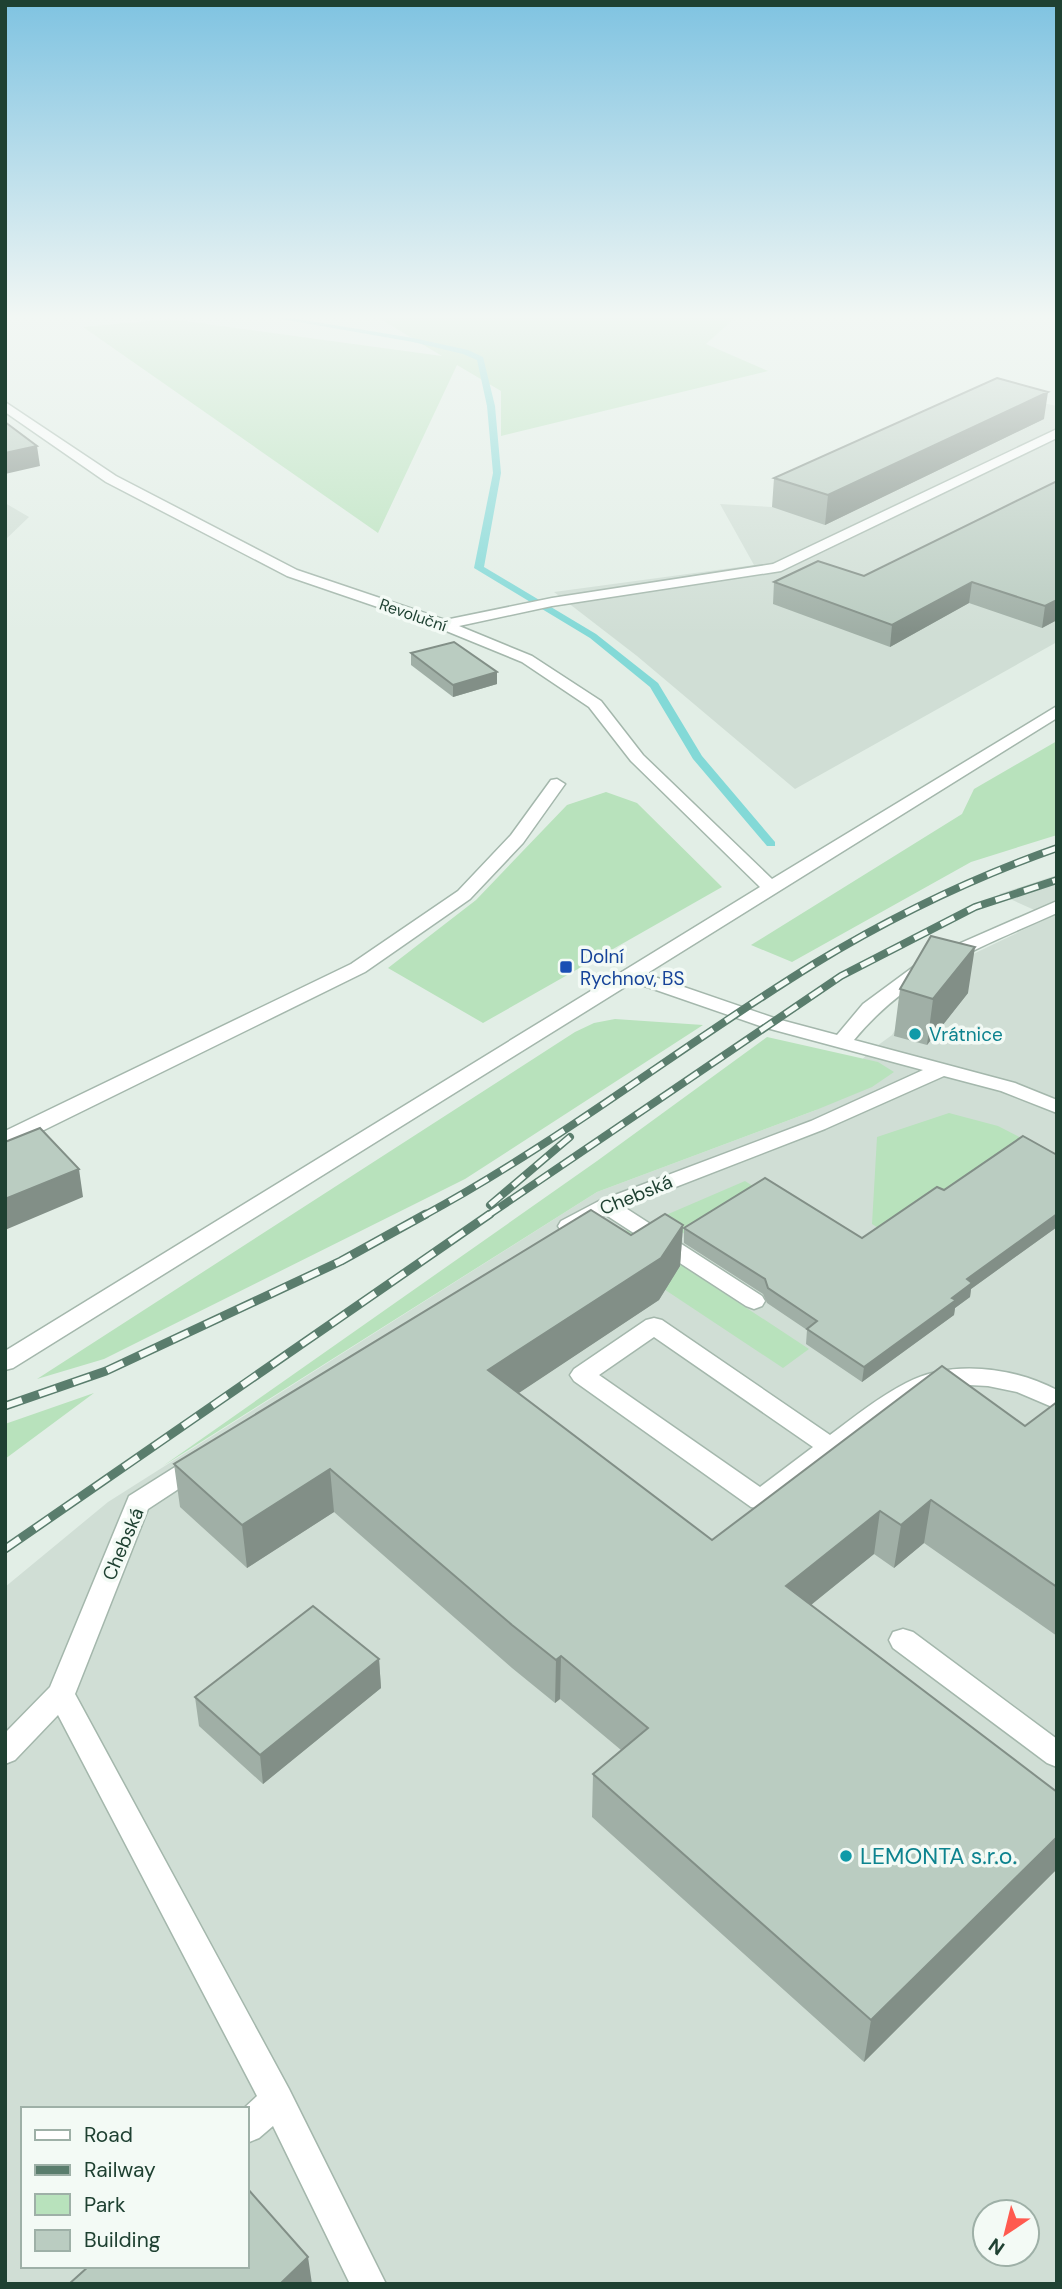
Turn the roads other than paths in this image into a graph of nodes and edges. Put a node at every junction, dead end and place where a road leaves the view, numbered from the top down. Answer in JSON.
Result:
{"nodes":[{"id":1,"x":27,"y":421,"type":"edge"},
{"id":2,"x":1057,"y":433,"type":"edge"},
{"id":3,"x":444,"y":625,"type":"junction"},
{"id":4,"x":1057,"y":711,"type":"edge"},
{"id":5,"x":1057,"y":719,"type":"edge"},
{"id":6,"x":1032,"y":726,"type":"junction"},
{"id":7,"x":557,"y":785,"type":"dead end"},
{"id":8,"x":772,"y":889,"type":"junction"},
{"id":9,"x":1057,"y":906,"type":"edge"},
{"id":10,"x":632,"y":975,"type":"junction"},
{"id":11,"x":841,"y":1043,"type":"junction"},
{"id":12,"x":941,"y":1070,"type":"junction"},
{"id":13,"x":1057,"y":1107,"type":"edge"},
{"id":14,"x":5,"y":1139,"type":"edge"},
{"id":15,"x":607,"y":1206,"type":"junction"},
{"id":16,"x":553,"y":1237,"type":"edge"},
{"id":17,"x":754,"y":1301,"type":"dead end"},
{"id":18,"x":5,"y":1362,"type":"edge"},
{"id":19,"x":1057,"y":1401,"type":"edge"},
{"id":20,"x":830,"y":1447,"type":"junction"},
{"id":21,"x":218,"y":1451,"type":"edge"},
{"id":22,"x":903,"y":1640,"type":"dead end"},
{"id":23,"x":61,"y":1694,"type":"junction"},
{"id":24,"x":5,"y":1752,"type":"edge"},
{"id":25,"x":1057,"y":1755,"type":"edge"},
{"id":26,"x":277,"y":2100,"type":"junction"},
{"id":27,"x":248,"y":2126,"type":"edge"},
{"id":28,"x":369,"y":2284,"type":"edge"}],
"edges":[{"from":1,"to":3,"type":"street","name":"Revoluční"},
{"from":2,"to":3,"type":"street"},
{"from":3,"to":8,"type":"street","name":"Revoluční"},
{"from":4,"to":6,"type":"street"},
{"from":5,"to":6,"type":"street"},
{"from":6,"to":8,"type":"street"},
{"from":7,"to":14,"type":"street"},
{"from":8,"to":10,"type":"street"},
{"from":9,"to":11,"type":"street"},
{"from":10,"to":11,"type":"street"},
{"from":10,"to":18,"type":"street"},
{"from":11,"to":12,"type":"street"},
{"from":12,"to":13,"type":"street"},
{"from":12,"to":15,"type":"street","name":"Chebská"},
{"from":15,"to":16,"type":"street","name":"Chebská"},
{"from":15,"to":17,"type":"street"},
{"from":19,"to":20,"type":"street"},
{"from":20,"to":20,"type":"street"},
{"from":21,"to":23,"type":"street","name":"Chebská"},
{"from":22,"to":25,"type":"street"},
{"from":23,"to":24,"type":"street"},
{"from":23,"to":26,"type":"street"},
{"from":26,"to":27,"type":"street"},
{"from":26,"to":28,"type":"street"}]}
